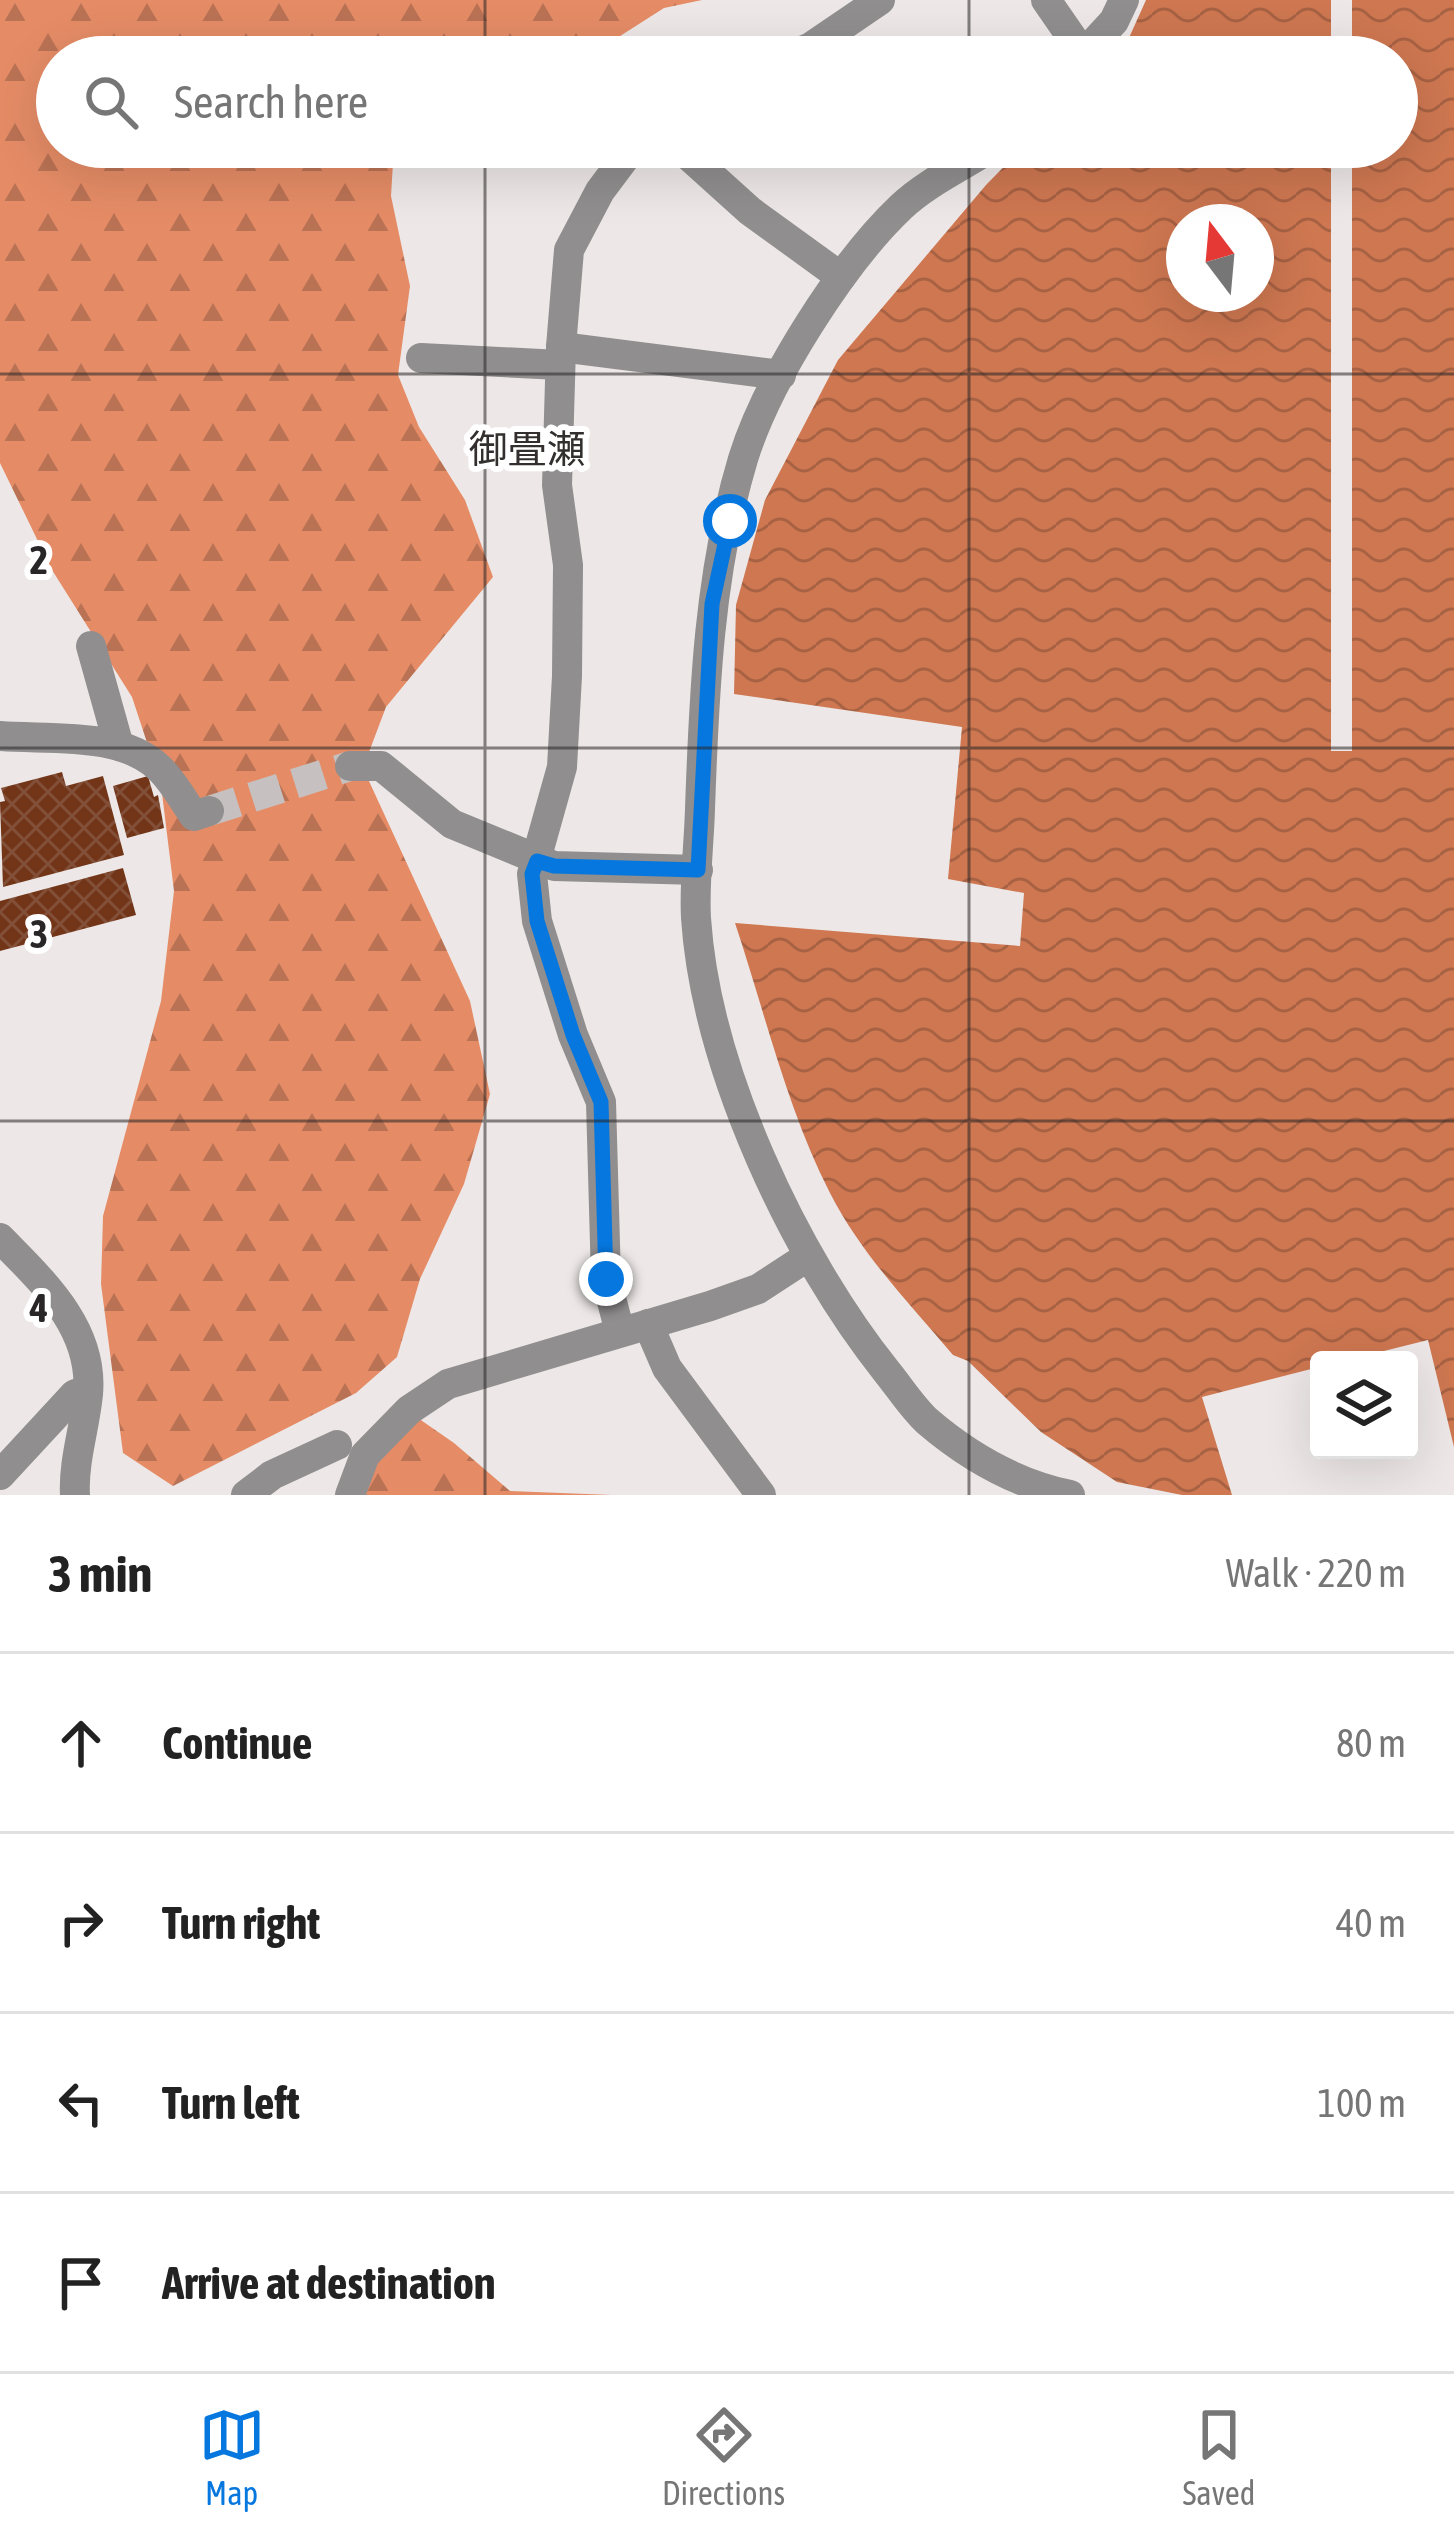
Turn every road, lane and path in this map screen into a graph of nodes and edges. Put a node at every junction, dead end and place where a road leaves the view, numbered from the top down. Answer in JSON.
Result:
{"nodes":[{"id":1,"x":880,"y":0,"type":"edge"},
{"id":2,"x":1046,"y":0,"type":"edge"},
{"id":3,"x":1124,"y":0,"type":"edge"},
{"id":4,"x":827,"y":36,"type":"edge"},
{"id":5,"x":1070,"y":36,"type":"edge"},
{"id":6,"x":1101,"y":36,"type":"edge"},
{"id":7,"x":617,"y":168,"type":"edge"},
{"id":8,"x":702,"y":168,"type":"edge"},
{"id":9,"x":960,"y":168,"type":"edge"},
{"id":10,"x":842,"y":277,"type":"junction"},
{"id":11,"x":560,"y":356,"type":"junction"},
{"id":12,"x":421,"y":358,"type":"dead end"},
{"id":13,"x":781,"y":375,"type":"junction"},
{"id":14,"x":91,"y":646,"type":"dead end"},
{"id":15,"x":0,"y":736,"type":"edge"},
{"id":16,"x":119,"y":746,"type":"junction"},
{"id":17,"x":350,"y":766,"type":"tunnel mouth"},
{"id":18,"x":209,"y":811,"type":"dead end"},
{"id":19,"x":537,"y":861,"type":"junction"},
{"id":20,"x":698,"y":870,"type":"junction"},
{"id":21,"x":4,"y":1249,"type":"edge"},
{"id":22,"x":807,"y":1257,"type":"junction"},
{"id":23,"x":634,"y":1328,"type":"junction"},
{"id":24,"x":88,"y":1391,"type":"junction"},
{"id":25,"x":337,"y":1445,"type":"dead end"},
{"id":26,"x":0,"y":1475,"type":"edge"},
{"id":27,"x":75,"y":1495,"type":"edge"},
{"id":28,"x":246,"y":1495,"type":"edge"},
{"id":29,"x":350,"y":1495,"type":"edge"},
{"id":30,"x":761,"y":1495,"type":"edge"},
{"id":31,"x":1070,"y":1495,"type":"edge"}],
"edges":[{"from":1,"to":4,"type":"street"},
{"from":2,"to":5,"type":"street"},
{"from":3,"to":6,"type":"street"},
{"from":7,"to":11,"type":"street"},
{"from":8,"to":10,"type":"street"},
{"from":9,"to":10,"type":"street"},
{"from":10,"to":13,"type":"street"},
{"from":11,"to":12,"type":"street"},
{"from":11,"to":13,"type":"street"},
{"from":11,"to":19,"type":"street"},
{"from":13,"to":20,"type":"street"},
{"from":14,"to":16,"type":"street"},
{"from":15,"to":16,"type":"street"},
{"from":16,"to":18,"type":"street"},
{"from":17,"to":19,"type":"street"},
{"from":19,"to":20,"type":"street"},
{"from":19,"to":23,"type":"street"},
{"from":20,"to":22,"type":"street"},
{"from":21,"to":24,"type":"street"},
{"from":22,"to":23,"type":"street"},
{"from":22,"to":31,"type":"street"},
{"from":23,"to":29,"type":"street"},
{"from":23,"to":30,"type":"street"},
{"from":24,"to":26,"type":"street"},
{"from":24,"to":27,"type":"street"},
{"from":25,"to":28,"type":"street"}]}
